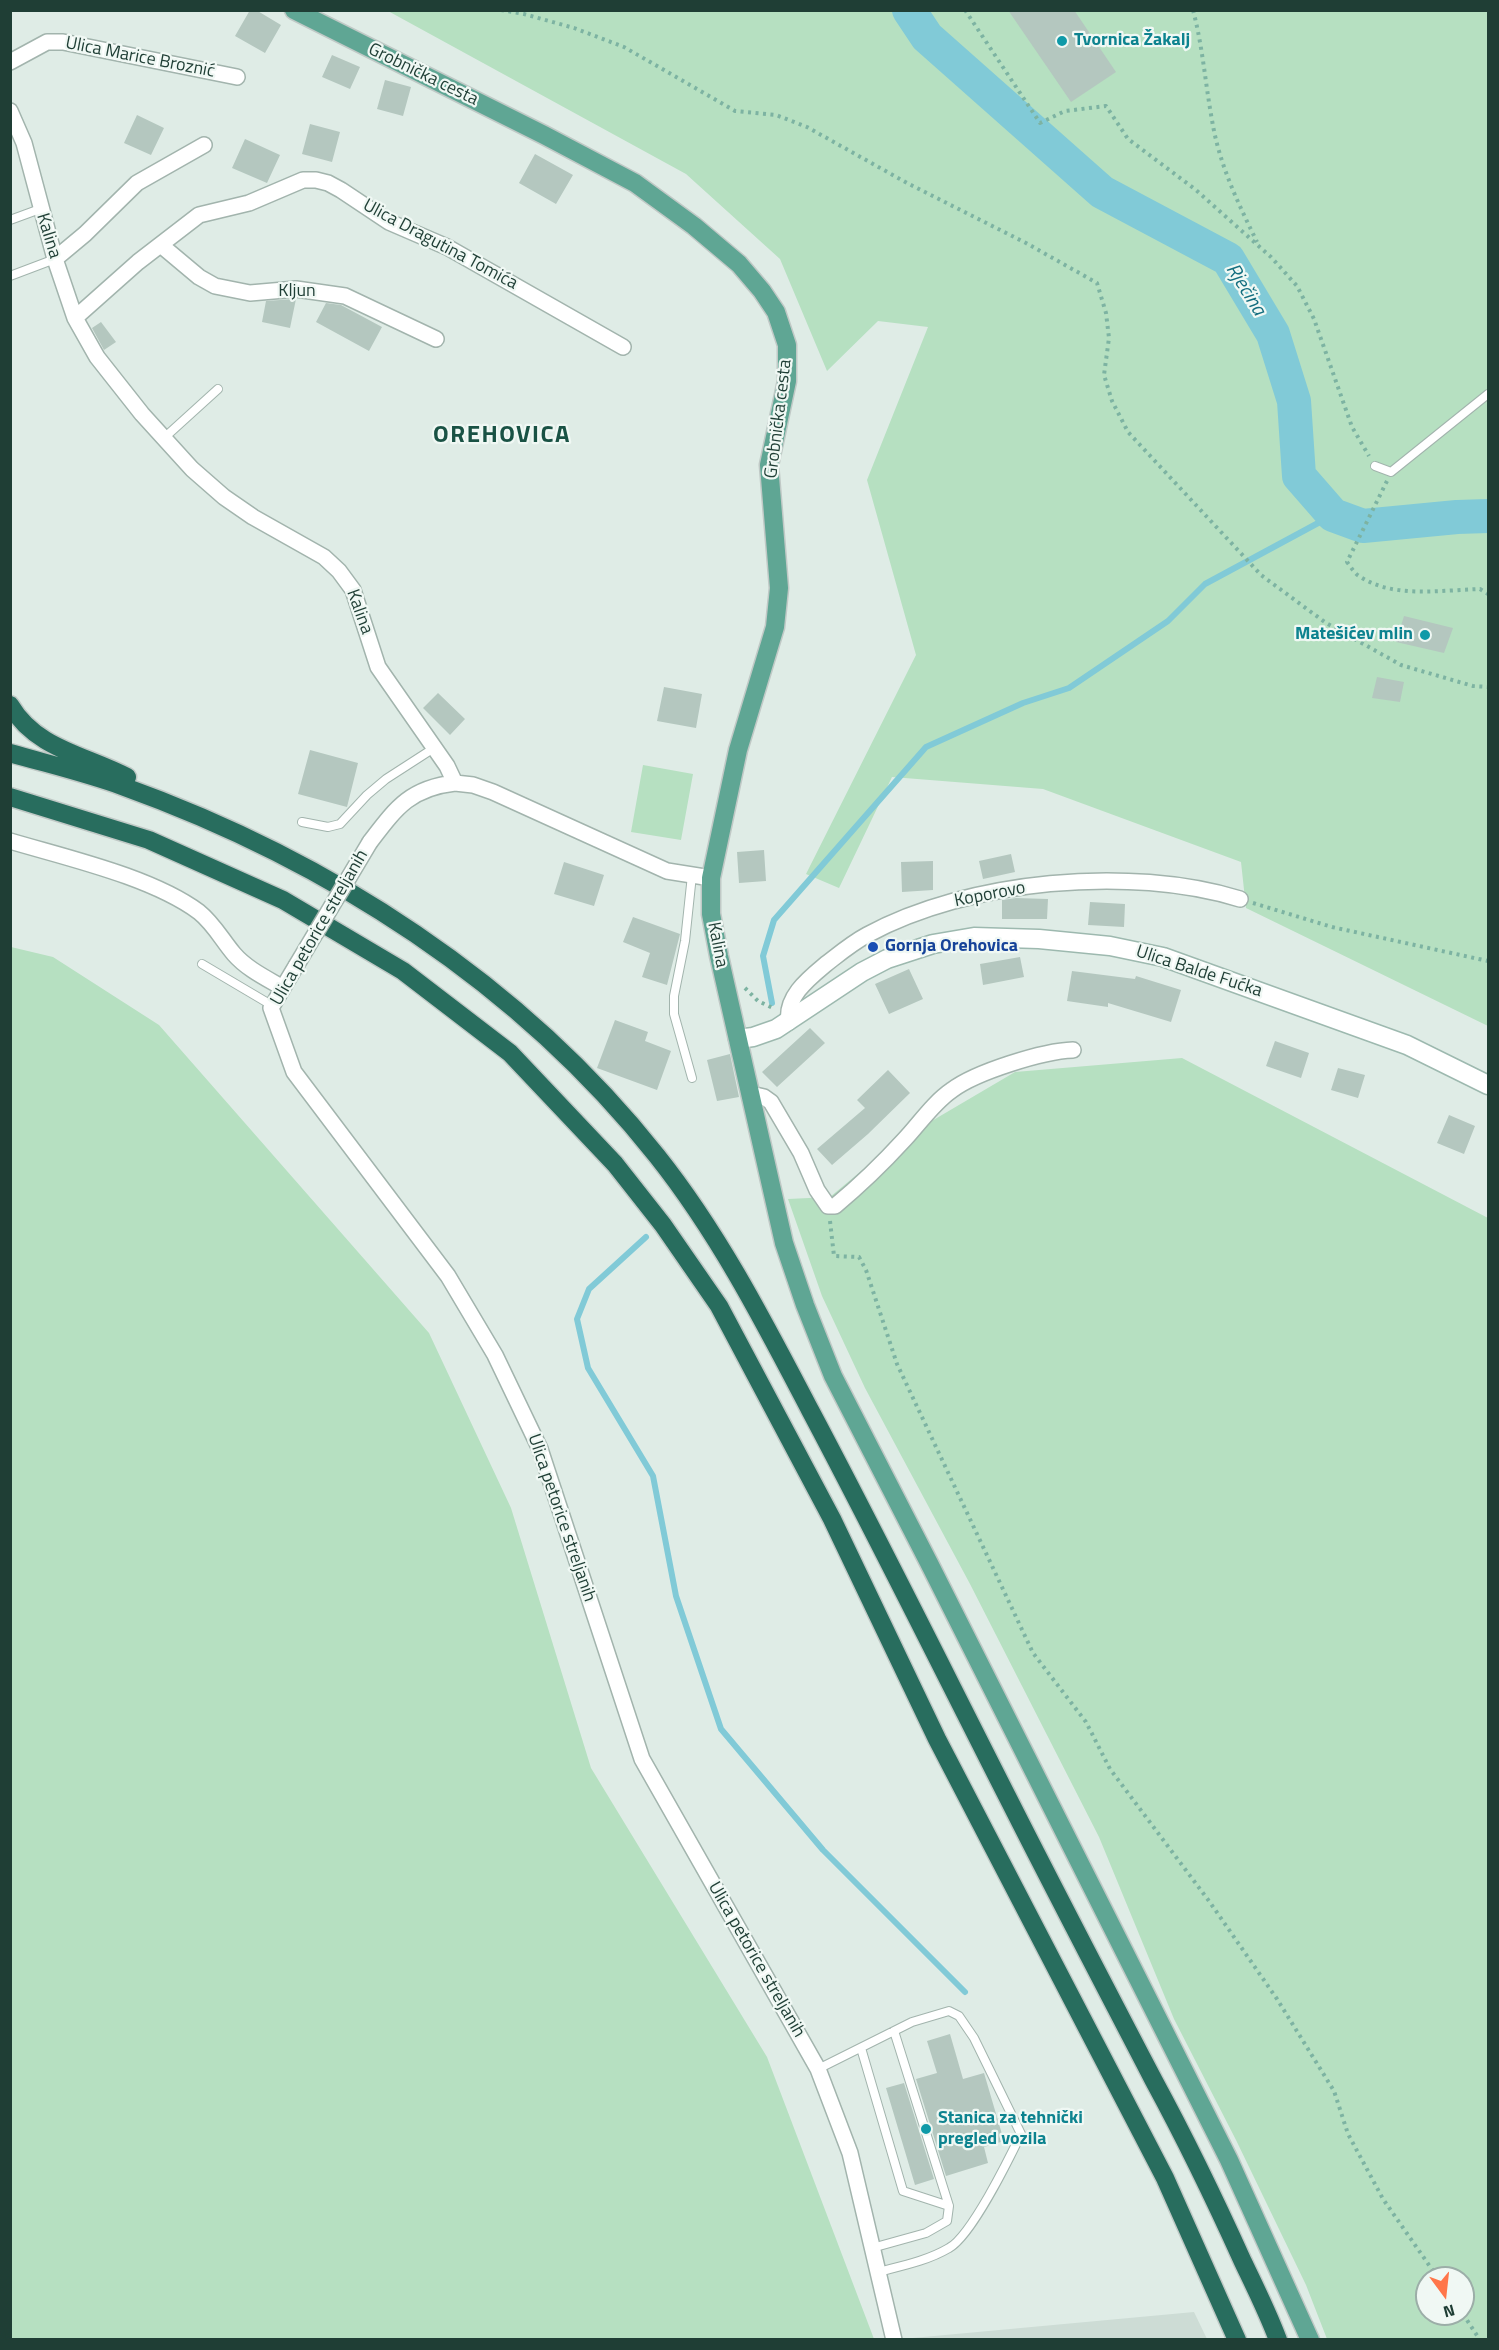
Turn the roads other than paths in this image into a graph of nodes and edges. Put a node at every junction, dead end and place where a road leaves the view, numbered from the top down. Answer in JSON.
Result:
{"nodes":[{"id":1,"x":294,"y":10,"type":"edge"},
{"id":2,"x":10,"y":62,"type":"edge"},
{"id":3,"x":237,"y":77,"type":"dead end"},
{"id":4,"x":10,"y":111,"type":"edge"},
{"id":5,"x":204,"y":145,"type":"dead end"},
{"id":6,"x":40,"y":209,"type":"junction"},
{"id":7,"x":10,"y":220,"type":"edge"},
{"id":8,"x":162,"y":246,"type":"junction"},
{"id":9,"x":55,"y":259,"type":"junction"},
{"id":10,"x":10,"y":276,"type":"edge"},
{"id":11,"x":75,"y":318,"type":"junction"},
{"id":12,"x":436,"y":339,"type":"dead end"},
{"id":13,"x":623,"y":347,"type":"dead end"},
{"id":14,"x":218,"y":389,"type":"dead end"},
{"id":15,"x":1488,"y":394,"type":"edge"},
{"id":16,"x":164,"y":438,"type":"junction"},
{"id":17,"x":1375,"y":466,"type":"road end"},
{"id":18,"x":10,"y":705,"type":"edge"},
{"id":19,"x":434,"y":748,"type":"junction"},
{"id":20,"x":10,"y":753,"type":"edge"},
{"id":21,"x":455,"y":783,"type":"junction"},
{"id":22,"x":10,"y":797,"type":"edge"},
{"id":23,"x":154,"y":798,"type":"junction"},
{"id":24,"x":302,"y":822,"type":"dead end"},
{"id":25,"x":10,"y":841,"type":"edge"},
{"id":26,"x":692,"y":875,"type":"junction"},
{"id":27,"x":711,"y":878,"type":"junction"},
{"id":28,"x":1240,"y":899,"type":"road end"},
{"id":29,"x":202,"y":964,"type":"dead end"},
{"id":30,"x":283,"y":988,"type":"junction"},
{"id":31,"x":273,"y":1006,"type":"junction"},
{"id":32,"x":789,"y":1022,"type":"junction"},
{"id":33,"x":738,"y":1039,"type":"junction"},
{"id":34,"x":1073,"y":1050,"type":"dead end"},
{"id":35,"x":692,"y":1078,"type":"dead end"},
{"id":36,"x":1488,"y":1085,"type":"edge"},
{"id":37,"x":751,"y":1094,"type":"junction"},
{"id":38,"x":894,"y":2031,"type":"junction"},
{"id":39,"x":861,"y":2048,"type":"junction"},
{"id":40,"x":818,"y":2069,"type":"junction"},
{"id":41,"x":949,"y":2206,"type":"junction"},
{"id":42,"x":872,"y":2248,"type":"junction"},
{"id":43,"x":878,"y":2272,"type":"junction"},
{"id":44,"x":894,"y":2340,"type":"edge"},
{"id":45,"x":1237,"y":2340,"type":"edge"},
{"id":46,"x":1278,"y":2340,"type":"edge"},
{"id":47,"x":1310,"y":2340,"type":"edge"}],
"edges":[{"from":1,"to":27,"type":"main road","name":"Grobnička cesta"},
{"from":2,"to":3,"type":"street","name":"Ulica Marice Broznić"},
{"from":4,"to":6,"type":"street","name":"Kalina"},
{"from":5,"to":9,"type":"street"},
{"from":6,"to":7,"type":"lane"},
{"from":6,"to":9,"type":"street","name":"Kalina"},
{"from":8,"to":11,"type":"street","name":"Ulica Dragutina Tomića"},
{"from":8,"to":12,"type":"street","name":"Kljun"},
{"from":8,"to":13,"type":"street","name":"Ulica Dragutina Tomića"},
{"from":9,"to":10,"type":"lane"},
{"from":9,"to":11,"type":"street","name":"Kalina"},
{"from":11,"to":16,"type":"street","name":"Kalina"},
{"from":14,"to":16,"type":"lane"},
{"from":15,"to":17,"type":"lane"},
{"from":16,"to":19,"type":"street","name":"Kalina"},
{"from":18,"to":23,"type":"highway"},
{"from":19,"to":21,"type":"street","name":"Kalina"},
{"from":19,"to":24,"type":"lane"},
{"from":20,"to":23,"type":"highway"},
{"from":21,"to":26,"type":"street"},
{"from":21,"to":30,"type":"street","name":"Ulica petorice streljanih","bridge":true},
{"from":22,"to":45,"type":"highway"},
{"from":23,"to":46,"type":"highway"},
{"from":25,"to":30,"type":"street"},
{"from":26,"to":27,"type":"street"},
{"from":26,"to":35,"type":"lane"},
{"from":27,"to":33,"type":"main road","name":"Kalina"},
{"from":28,"to":32,"type":"street","name":"Koporovo"},
{"from":29,"to":31,"type":"lane"},
{"from":30,"to":31,"type":"street","name":"Ulica petorice streljanih"},
{"from":31,"to":40,"type":"street","name":"Ulica petorice streljanih"},
{"from":32,"to":33,"type":"main road","name":"Ulica Balde Fućka"},
{"from":32,"to":36,"type":"main road","name":"Ulica Balde Fućka"},
{"from":33,"to":37,"type":"main road","name":"Kalina"},
{"from":34,"to":37,"type":"street"},
{"from":37,"to":47,"type":"main road","name":"Kalina"},
{"from":38,"to":39,"type":"lane"},
{"from":38,"to":41,"type":"lane"},
{"from":38,"to":43,"type":"lane"},
{"from":39,"to":40,"type":"lane"},
{"from":39,"to":41,"type":"lane"},
{"from":40,"to":42,"type":"street","name":"Ulica petorice streljanih"},
{"from":41,"to":42,"type":"lane"},
{"from":42,"to":43,"type":"street","name":"Ulica petorice streljanih"},
{"from":43,"to":44,"type":"street","name":"Ulica petorice streljanih"}]}
